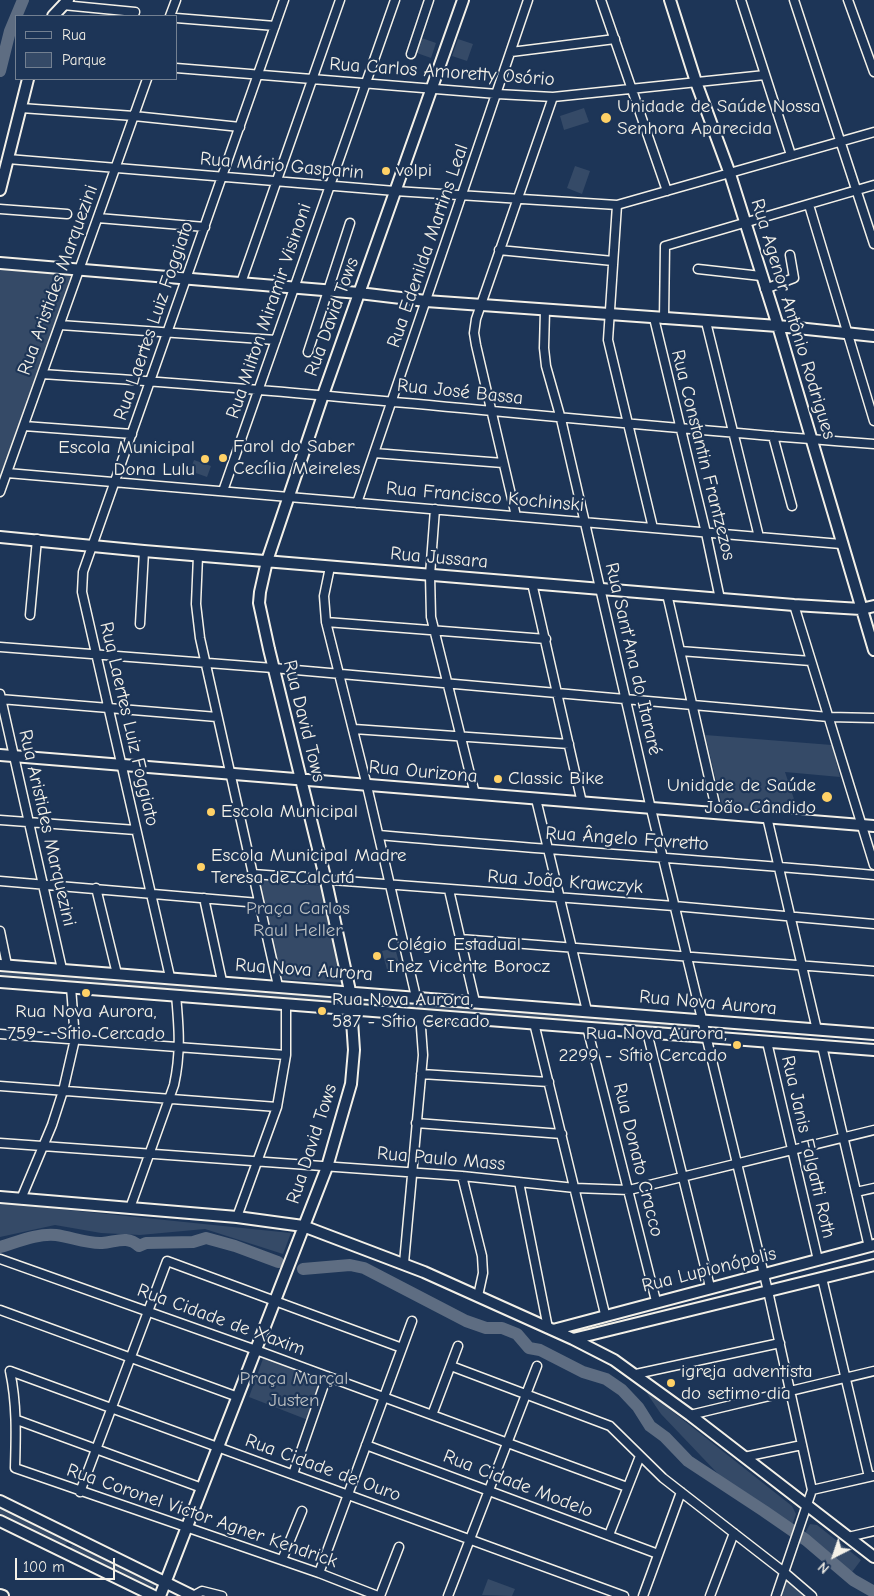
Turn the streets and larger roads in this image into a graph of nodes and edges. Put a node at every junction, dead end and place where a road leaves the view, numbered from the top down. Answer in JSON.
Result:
{"nodes":[{"id":1,"x":176,"y":0,"type":"edge"},
{"id":2,"x":284,"y":0,"type":"edge"},
{"id":3,"x":340,"y":0,"type":"edge"},
{"id":4,"x":395,"y":0,"type":"edge"},
{"id":5,"x":429,"y":0,"type":"edge"},
{"id":6,"x":463,"y":0,"type":"edge"},
{"id":7,"x":528,"y":0,"type":"edge"},
{"id":8,"x":601,"y":0,"type":"edge"},
{"id":9,"x":670,"y":0,"type":"edge"},
{"id":10,"x":741,"y":0,"type":"edge"},
{"id":11,"x":794,"y":0,"type":"edge"},
{"id":12,"x":848,"y":0,"type":"edge"},
{"id":13,"x":66,"y":3,"type":"edge"},
{"id":14,"x":135,"y":12,"type":"dead end"},
{"id":15,"x":54,"y":15,"type":"edge"},
{"id":16,"x":170,"y":15,"type":"edge"},
{"id":17,"x":178,"y":18,"type":"edge"},
{"id":18,"x":275,"y":26,"type":"junction"},
{"id":19,"x":615,"y":39,"type":"junction"},
{"id":20,"x":511,"y":52,"type":"junction"},
{"id":21,"x":411,"y":54,"type":"dead end"},
{"id":22,"x":178,"y":68,"type":"edge"},
{"id":23,"x":874,"y":72,"type":"edge"},
{"id":24,"x":258,"y":75,"type":"junction"},
{"id":25,"x":765,"y":75,"type":"junction"},
{"id":26,"x":312,"y":79,"type":"junction"},
{"id":27,"x":28,"y":80,"type":"edge"},
{"id":28,"x":148,"y":80,"type":"edge"},
{"id":29,"x":696,"y":82,"type":"junction"},
{"id":30,"x":366,"y":84,"type":"junction"},
{"id":31,"x":432,"y":89,"type":"junction"},
{"id":32,"x":632,"y":89,"type":"junction"},
{"id":33,"x":498,"y":94,"type":"junction"},
{"id":34,"x":553,"y":97,"type":"junction"},
{"id":35,"x":21,"y":108,"type":"junction"},
{"id":36,"x":134,"y":116,"type":"junction"},
{"id":37,"x":240,"y":127,"type":"junction"},
{"id":38,"x":874,"y":132,"type":"edge"},
{"id":39,"x":842,"y":141,"type":"junction"},
{"id":40,"x":791,"y":156,"type":"junction"},
{"id":41,"x":8,"y":159,"type":"junction"},
{"id":42,"x":116,"y":168,"type":"junction"},
{"id":43,"x":730,"y":174,"type":"junction"},
{"id":44,"x":222,"y":177,"type":"junction"},
{"id":45,"x":277,"y":181,"type":"junction"},
{"id":46,"x":330,"y":185,"type":"junction"},
{"id":47,"x":874,"y":186,"type":"edge"},
{"id":48,"x":0,"y":190,"type":"edge"},
{"id":49,"x":667,"y":191,"type":"junction"},
{"id":50,"x":856,"y":191,"type":"junction"},
{"id":51,"x":395,"y":192,"type":"junction"},
{"id":52,"x":462,"y":196,"type":"junction"},
{"id":53,"x":516,"y":200,"type":"junction"},
{"id":54,"x":617,"y":205,"type":"junction"},
{"id":55,"x":809,"y":205,"type":"junction"},
{"id":56,"x":0,"y":209,"type":"edge"},
{"id":57,"x":67,"y":214,"type":"dead end"},
{"id":58,"x":98,"y":218,"type":"junction"},
{"id":59,"x":350,"y":223,"type":"dead end"},
{"id":60,"x":744,"y":223,"type":"junction"},
{"id":61,"x":205,"y":227,"type":"junction"},
{"id":62,"x":874,"y":242,"type":"edge"},
{"id":63,"x":499,"y":250,"type":"junction"},
{"id":64,"x":790,"y":256,"type":"dead end"},
{"id":65,"x":613,"y":261,"type":"junction"},
{"id":66,"x":0,"y":263,"type":"edge"},
{"id":67,"x":698,"y":269,"type":"dead end"},
{"id":68,"x":79,"y":270,"type":"junction"},
{"id":69,"x":761,"y":276,"type":"junction"},
{"id":70,"x":186,"y":280,"type":"junction"},
{"id":71,"x":241,"y":283,"type":"junction"},
{"id":72,"x":294,"y":287,"type":"junction"},
{"id":73,"x":765,"y":288,"type":"junction"},
{"id":74,"x":327,"y":290,"type":"junction"},
{"id":75,"x":359,"y":293,"type":"junction"},
{"id":76,"x":426,"y":301,"type":"junction"},
{"id":77,"x":481,"y":304,"type":"junction"},
{"id":78,"x":545,"y":310,"type":"junction"},
{"id":79,"x":609,"y":314,"type":"junction"},
{"id":80,"x":659,"y":318,"type":"junction"},
{"id":81,"x":706,"y":322,"type":"junction"},
{"id":82,"x":60,"y":325,"type":"junction"},
{"id":83,"x":778,"y":326,"type":"junction"},
{"id":84,"x":168,"y":332,"type":"junction"},
{"id":85,"x":848,"y":334,"type":"junction"},
{"id":86,"x":874,"y":336,"type":"edge"},
{"id":87,"x":276,"y":340,"type":"junction"},
{"id":88,"x":308,"y":352,"type":"dead end"},
{"id":89,"x":42,"y":374,"type":"junction"},
{"id":90,"x":150,"y":381,"type":"junction"},
{"id":91,"x":259,"y":390,"type":"junction"},
{"id":92,"x":323,"y":395,"type":"junction"},
{"id":93,"x":391,"y":402,"type":"junction"},
{"id":94,"x":490,"y":412,"type":"junction"},
{"id":95,"x":561,"y":419,"type":"junction"},
{"id":96,"x":874,"y":421,"type":"edge"},
{"id":97,"x":628,"y":424,"type":"junction"},
{"id":98,"x":24,"y":426,"type":"junction"},
{"id":99,"x":679,"y":429,"type":"junction"},
{"id":100,"x":733,"y":433,"type":"junction"},
{"id":101,"x":132,"y":434,"type":"junction"},
{"id":102,"x":773,"y":436,"type":"junction"},
{"id":103,"x":812,"y":440,"type":"junction"},
{"id":104,"x":874,"y":444,"type":"edge"},
{"id":105,"x":374,"y":453,"type":"junction"},
{"id":106,"x":503,"y":462,"type":"junction"},
{"id":107,"x":7,"y":473,"type":"junction"},
{"id":108,"x":114,"y":483,"type":"junction"},
{"id":109,"x":223,"y":491,"type":"junction"},
{"id":110,"x":0,"y":492,"type":"edge"},
{"id":111,"x":288,"y":497,"type":"junction"},
{"id":112,"x":357,"y":503,"type":"junction"},
{"id":113,"x":792,"y":506,"type":"dead end"},
{"id":114,"x":435,"y":510,"type":"junction"},
{"id":115,"x":516,"y":516,"type":"junction"},
{"id":116,"x":585,"y":522,"type":"junction"},
{"id":117,"x":653,"y":528,"type":"junction"},
{"id":118,"x":706,"y":533,"type":"junction"},
{"id":119,"x":0,"y":537,"type":"edge"},
{"id":120,"x":759,"y":537,"type":"junction"},
{"id":121,"x":37,"y":539,"type":"junction"},
{"id":122,"x":841,"y":544,"type":"junction"},
{"id":123,"x":92,"y":545,"type":"junction"},
{"id":124,"x":144,"y":551,"type":"junction"},
{"id":125,"x":198,"y":556,"type":"junction"},
{"id":126,"x":267,"y":561,"type":"junction"},
{"id":127,"x":330,"y":567,"type":"junction"},
{"id":128,"x":430,"y":575,"type":"junction"},
{"id":129,"x":532,"y":583,"type":"junction"},
{"id":130,"x":600,"y":589,"type":"junction"},
{"id":131,"x":667,"y":594,"type":"junction"},
{"id":132,"x":720,"y":599,"type":"junction"},
{"id":133,"x":794,"y":605,"type":"junction"},
{"id":134,"x":874,"y":606,"type":"edge"},
{"id":135,"x":861,"y":609,"type":"junction"},
{"id":136,"x":30,"y":615,"type":"dead end"},
{"id":137,"x":326,"y":622,"type":"junction"},
{"id":138,"x":140,"y":624,"type":"dead end"},
{"id":139,"x":434,"y":630,"type":"junction"},
{"id":140,"x":546,"y":639,"type":"junction"},
{"id":141,"x":0,"y":647,"type":"edge"},
{"id":142,"x":874,"y":650,"type":"edge"},
{"id":143,"x":680,"y":651,"type":"junction"},
{"id":144,"x":97,"y":655,"type":"junction"},
{"id":145,"x":811,"y":661,"type":"junction"},
{"id":146,"x":206,"y":663,"type":"junction"},
{"id":147,"x":273,"y":668,"type":"junction"},
{"id":148,"x":340,"y":674,"type":"junction"},
{"id":149,"x":447,"y":683,"type":"junction"},
{"id":150,"x":558,"y":692,"type":"junction"},
{"id":151,"x":0,"y":697,"type":"edge"},
{"id":152,"x":625,"y":698,"type":"junction"},
{"id":153,"x":691,"y":704,"type":"junction"},
{"id":154,"x":108,"y":707,"type":"junction"},
{"id":155,"x":217,"y":717,"type":"junction"},
{"id":156,"x":829,"y":717,"type":"junction"},
{"id":157,"x":874,"y":718,"type":"edge"},
{"id":158,"x":354,"y":729,"type":"junction"},
{"id":159,"x":460,"y":736,"type":"junction"},
{"id":160,"x":570,"y":744,"type":"junction"},
{"id":161,"x":0,"y":755,"type":"edge"},
{"id":162,"x":13,"y":756,"type":"junction"},
{"id":163,"x":120,"y":763,"type":"junction"},
{"id":164,"x":230,"y":774,"type":"junction"},
{"id":165,"x":301,"y":779,"type":"junction"},
{"id":166,"x":367,"y":786,"type":"junction"},
{"id":167,"x":475,"y":794,"type":"junction"},
{"id":168,"x":536,"y":799,"type":"junction"},
{"id":169,"x":582,"y":803,"type":"junction"},
{"id":170,"x":651,"y":808,"type":"junction"},
{"id":171,"x":717,"y":813,"type":"junction"},
{"id":172,"x":767,"y":817,"type":"junction"},
{"id":173,"x":0,"y":820,"type":"edge"},
{"id":174,"x":28,"y":822,"type":"junction"},
{"id":175,"x":862,"y":825,"type":"junction"},
{"id":176,"x":874,"y":826,"type":"edge"},
{"id":177,"x":136,"y":830,"type":"junction"},
{"id":178,"x":379,"y":835,"type":"junction"},
{"id":179,"x":548,"y":851,"type":"junction"},
{"id":180,"x":662,"y":856,"type":"junction"},
{"id":181,"x":874,"y":865,"type":"edge"},
{"id":182,"x":778,"y":866,"type":"junction"},
{"id":183,"x":253,"y":874,"type":"junction"},
{"id":184,"x":874,"y":875,"type":"edge"},
{"id":185,"x":0,"y":881,"type":"edge"},
{"id":186,"x":326,"y":881,"type":"junction"},
{"id":187,"x":43,"y":884,"type":"junction"},
{"id":188,"x":391,"y":886,"type":"junction"},
{"id":189,"x":96,"y":888,"type":"junction"},
{"id":190,"x":449,"y":890,"type":"junction"},
{"id":191,"x":150,"y":894,"type":"junction"},
{"id":192,"x":204,"y":898,"type":"junction"},
{"id":193,"x":559,"y":898,"type":"junction"},
{"id":194,"x":260,"y":903,"type":"junction"},
{"id":195,"x":674,"y":906,"type":"junction"},
{"id":196,"x":790,"y":916,"type":"junction"},
{"id":197,"x":874,"y":924,"type":"edge"},
{"id":198,"x":0,"y":932,"type":"edge"},
{"id":199,"x":460,"y":938,"type":"junction"},
{"id":200,"x":572,"y":949,"type":"junction"},
{"id":201,"x":686,"y":956,"type":"junction"},
{"id":202,"x":4,"y":965,"type":"edge"},
{"id":203,"x":801,"y":965,"type":"junction"},
{"id":204,"x":62,"y":969,"type":"junction"},
{"id":205,"x":874,"y":971,"type":"edge"},
{"id":206,"x":117,"y":974,"type":"junction"},
{"id":207,"x":170,"y":978,"type":"junction"},
{"id":208,"x":222,"y":981,"type":"junction"},
{"id":209,"x":0,"y":982,"type":"edge"},
{"id":210,"x":236,"y":983,"type":"junction"},
{"id":211,"x":252,"y":984,"type":"junction"},
{"id":212,"x":278,"y":986,"type":"junction"},
{"id":213,"x":71,"y":987,"type":"junction"},
{"id":214,"x":350,"y":991,"type":"junction"},
{"id":215,"x":176,"y":995,"type":"junction"},
{"id":216,"x":416,"y":997,"type":"junction"},
{"id":217,"x":237,"y":1000,"type":"junction"},
{"id":218,"x":255,"y":1001,"type":"junction"},
{"id":219,"x":475,"y":1002,"type":"junction"},
{"id":220,"x":286,"y":1004,"type":"junction"},
{"id":221,"x":506,"y":1004,"type":"junction"},
{"id":222,"x":351,"y":1008,"type":"junction"},
{"id":223,"x":587,"y":1011,"type":"junction"},
{"id":224,"x":420,"y":1014,"type":"junction"},
{"id":225,"x":702,"y":1020,"type":"junction"},
{"id":226,"x":505,"y":1021,"type":"junction"},
{"id":227,"x":534,"y":1023,"type":"junction"},
{"id":228,"x":587,"y":1027,"type":"junction"},
{"id":229,"x":817,"y":1030,"type":"junction"},
{"id":230,"x":647,"y":1032,"type":"junction"},
{"id":231,"x":0,"y":1034,"type":"edge"},
{"id":232,"x":874,"y":1034,"type":"edge"},
{"id":233,"x":707,"y":1037,"type":"junction"},
{"id":234,"x":75,"y":1039,"type":"junction"},
{"id":235,"x":767,"y":1042,"type":"junction"},
{"id":236,"x":180,"y":1046,"type":"junction"},
{"id":237,"x":822,"y":1046,"type":"junction"},
{"id":238,"x":874,"y":1050,"type":"edge"},
{"id":239,"x":286,"y":1055,"type":"junction"},
{"id":240,"x":421,"y":1074,"type":"junction"},
{"id":241,"x":548,"y":1082,"type":"junction"},
{"id":242,"x":0,"y":1086,"type":"edge"},
{"id":243,"x":63,"y":1090,"type":"junction"},
{"id":244,"x":169,"y":1098,"type":"junction"},
{"id":245,"x":277,"y":1107,"type":"junction"},
{"id":246,"x":416,"y":1123,"type":"junction"},
{"id":247,"x":874,"y":1130,"type":"edge"},
{"id":248,"x":562,"y":1134,"type":"junction"},
{"id":249,"x":843,"y":1138,"type":"junction"},
{"id":250,"x":0,"y":1143,"type":"edge"},
{"id":251,"x":43,"y":1146,"type":"junction"},
{"id":252,"x":793,"y":1150,"type":"junction"},
{"id":253,"x":149,"y":1154,"type":"junction"},
{"id":254,"x":258,"y":1160,"type":"junction"},
{"id":255,"x":738,"y":1163,"type":"junction"},
{"id":256,"x":327,"y":1167,"type":"junction"},
{"id":257,"x":413,"y":1173,"type":"junction"},
{"id":258,"x":462,"y":1176,"type":"junction"},
{"id":259,"x":682,"y":1177,"type":"junction"},
{"id":260,"x":519,"y":1182,"type":"junction"},
{"id":261,"x":575,"y":1188,"type":"junction"},
{"id":262,"x":874,"y":1188,"type":"edge"},
{"id":263,"x":629,"y":1190,"type":"junction"},
{"id":264,"x":856,"y":1192,"type":"junction"},
{"id":265,"x":0,"y":1197,"type":"edge"},
{"id":266,"x":21,"y":1199,"type":"junction"},
{"id":267,"x":130,"y":1208,"type":"junction"},
{"id":268,"x":237,"y":1217,"type":"junction"},
{"id":269,"x":303,"y":1226,"type":"junction"},
{"id":270,"x":872,"y":1246,"type":"edge"},
{"id":271,"x":0,"y":1259,"type":"edge"},
{"id":272,"x":818,"y":1260,"type":"junction"},
{"id":273,"x":404,"y":1263,"type":"junction"},
{"id":274,"x":874,"y":1265,"type":"edge"},
{"id":275,"x":764,"y":1274,"type":"junction"},
{"id":276,"x":822,"y":1278,"type":"junction"},
{"id":277,"x":710,"y":1287,"type":"junction"},
{"id":278,"x":768,"y":1291,"type":"junction"},
{"id":279,"x":478,"y":1296,"type":"junction"},
{"id":280,"x":275,"y":1300,"type":"junction"},
{"id":281,"x":656,"y":1301,"type":"junction"},
{"id":282,"x":0,"y":1310,"type":"edge"},
{"id":283,"x":147,"y":1311,"type":"junction"},
{"id":284,"x":605,"y":1314,"type":"junction"},
{"id":285,"x":412,"y":1320,"type":"dead end"},
{"id":286,"x":551,"y":1329,"type":"junction"},
{"id":287,"x":573,"y":1339,"type":"junction"},
{"id":288,"x":780,"y":1343,"type":"junction"},
{"id":289,"x":458,"y":1346,"type":"dead end"},
{"id":290,"x":402,"y":1348,"type":"junction"},
{"id":291,"x":256,"y":1350,"type":"junction"},
{"id":292,"x":130,"y":1357,"type":"junction"},
{"id":293,"x":451,"y":1366,"type":"junction"},
{"id":294,"x":537,"y":1366,"type":"dead end"},
{"id":295,"x":874,"y":1371,"type":"edge"},
{"id":296,"x":636,"y":1374,"type":"junction"},
{"id":297,"x":327,"y":1376,"type":"junction"},
{"id":298,"x":845,"y":1378,"type":"junction"},
{"id":299,"x":790,"y":1392,"type":"junction"},
{"id":300,"x":525,"y":1394,"type":"junction"},
{"id":301,"x":238,"y":1397,"type":"junction"},
{"id":302,"x":384,"y":1397,"type":"junction"},
{"id":303,"x":111,"y":1408,"type":"junction"},
{"id":304,"x":432,"y":1415,"type":"junction"},
{"id":305,"x":690,"y":1415,"type":"junction"},
{"id":306,"x":17,"y":1420,"type":"junction"},
{"id":307,"x":507,"y":1443,"type":"junction"},
{"id":308,"x":366,"y":1445,"type":"junction"},
{"id":309,"x":802,"y":1445,"type":"junction"},
{"id":310,"x":218,"y":1447,"type":"junction"},
{"id":311,"x":96,"y":1449,"type":"junction"},
{"id":312,"x":640,"y":1456,"type":"junction"},
{"id":313,"x":744,"y":1457,"type":"junction"},
{"id":314,"x":293,"y":1474,"type":"junction"},
{"id":315,"x":872,"y":1476,"type":"edge"},
{"id":316,"x":627,"y":1487,"type":"junction"},
{"id":317,"x":202,"y":1488,"type":"junction"},
{"id":318,"x":489,"y":1490,"type":"junction"},
{"id":319,"x":812,"y":1490,"type":"junction"},
{"id":320,"x":80,"y":1492,"type":"junction"},
{"id":321,"x":682,"y":1492,"type":"junction"},
{"id":322,"x":348,"y":1494,"type":"junction"},
{"id":323,"x":0,"y":1501,"type":"edge"},
{"id":324,"x":806,"y":1504,"type":"junction"},
{"id":325,"x":302,"y":1512,"type":"dead end"},
{"id":326,"x":0,"y":1521,"type":"edge"},
{"id":327,"x":186,"y":1528,"type":"junction"},
{"id":328,"x":874,"y":1531,"type":"edge"},
{"id":329,"x":734,"y":1533,"type":"junction"},
{"id":330,"x":609,"y":1535,"type":"junction"},
{"id":331,"x":848,"y":1537,"type":"junction"},
{"id":332,"x":470,"y":1539,"type":"junction"},
{"id":333,"x":79,"y":1541,"type":"junction"},
{"id":334,"x":399,"y":1547,"type":"dead end"},
{"id":335,"x":63,"y":1552,"type":"junction"},
{"id":336,"x":658,"y":1554,"type":"junction"},
{"id":337,"x":874,"y":1557,"type":"edge"},
{"id":338,"x":282,"y":1560,"type":"junction"},
{"id":339,"x":784,"y":1572,"type":"junction"},
{"id":340,"x":319,"y":1573,"type":"junction"},
{"id":341,"x":166,"y":1583,"type":"junction"},
{"id":342,"x":154,"y":1596,"type":"edge"},
{"id":343,"x":160,"y":1596,"type":"edge"},
{"id":344,"x":193,"y":1596,"type":"edge"},
{"id":345,"x":222,"y":1596,"type":"edge"},
{"id":346,"x":379,"y":1596,"type":"edge"},
{"id":347,"x":448,"y":1596,"type":"edge"},
{"id":348,"x":624,"y":1596,"type":"edge"},
{"id":349,"x":643,"y":1596,"type":"edge"},
{"id":350,"x":710,"y":1596,"type":"edge"},
{"id":351,"x":776,"y":1596,"type":"edge"},
{"id":352,"x":812,"y":1596,"type":"edge"}],
"edges":[{"from":1,"to":16,"type":"street"},
{"from":2,"to":18,"type":"street","name":"Rua Laertes Luiz Foggiato"},
{"from":3,"to":26,"type":"street"},
{"from":4,"to":30,"type":"street","name":"Rua Milton Miramir Visinoni"},
{"from":5,"to":21,"type":"street"},
{"from":6,"to":31,"type":"street","name":"Rua David Tows"},
{"from":7,"to":20,"type":"street","name":"Rua Edenilda Martins Leal"},
{"from":8,"to":19,"type":"street"},
{"from":9,"to":29,"type":"street","name":"Rua Agenor Antônio Rodrigues"},
{"from":10,"to":25,"type":"street"},
{"from":11,"to":39,"type":"street"},
{"from":12,"to":23,"type":"street"},
{"from":13,"to":14,"type":"street"},
{"from":13,"to":15,"type":"street"},
{"from":17,"to":18,"type":"street"},
{"from":18,"to":24,"type":"street","name":"Rua Laertes Luiz Foggiato"},
{"from":19,"to":20,"type":"street"},
{"from":19,"to":32,"type":"street"},
{"from":20,"to":33,"type":"street","name":"Rua Edenilda Martins Leal"},
{"from":22,"to":24,"type":"street","name":"Rua Carlos Amoretty Osório"},
{"from":24,"to":26,"type":"street","name":"Rua Carlos Amoretty Osório"},
{"from":24,"to":37,"type":"street","name":"Rua Laertes Luiz Foggiato"},
{"from":25,"to":29,"type":"street","name":"Rua Carlos Amoretty Osório"},
{"from":25,"to":40,"type":"street"},
{"from":26,"to":30,"type":"street","name":"Rua Carlos Amoretty Osório"},
{"from":26,"to":45,"type":"street"},
{"from":27,"to":35,"type":"street"},
{"from":28,"to":36,"type":"street","name":"Rua Aristides Marquezini"},
{"from":29,"to":32,"type":"street","name":"Rua Carlos Amoretty Osório"},
{"from":29,"to":43,"type":"street","name":"Rua Agenor Antônio Rodrigues"},
{"from":30,"to":31,"type":"street","name":"Rua Carlos Amoretty Osório"},
{"from":30,"to":46,"type":"street","name":"Rua Milton Miramir Visinoni"},
{"from":31,"to":33,"type":"street","name":"Rua Carlos Amoretty Osório"},
{"from":31,"to":51,"type":"street","name":"Rua David Tows"},
{"from":32,"to":34,"type":"street","name":"Rua Carlos Amoretty Osório"},
{"from":32,"to":49,"type":"street"},
{"from":33,"to":34,"type":"street","name":"Rua Carlos Amoretty Osório"},
{"from":33,"to":52,"type":"street","name":"Rua Edenilda Martins Leal"},
{"from":34,"to":53,"type":"street"},
{"from":35,"to":36,"type":"street"},
{"from":35,"to":41,"type":"street"},
{"from":36,"to":37,"type":"street"},
{"from":36,"to":42,"type":"street","name":"Rua Aristides Marquezini"},
{"from":37,"to":44,"type":"street","name":"Rua Laertes Luiz Foggiato"},
{"from":38,"to":39,"type":"street","name":"Rua Mário Gasparin"},
{"from":39,"to":40,"type":"street","name":"Rua Mário Gasparin"},
{"from":39,"to":50,"type":"street"},
{"from":40,"to":43,"type":"street","name":"Rua Mário Gasparin"},
{"from":41,"to":42,"type":"street","name":"Rua Mário Gasparin"},
{"from":41,"to":48,"type":"street"},
{"from":42,"to":44,"type":"street","name":"Rua Mário Gasparin"},
{"from":42,"to":58,"type":"street","name":"Rua Aristides Marquezini"},
{"from":43,"to":49,"type":"street","name":"Rua Mário Gasparin"},
{"from":43,"to":60,"type":"street","name":"Rua Agenor Antônio Rodrigues"},
{"from":44,"to":45,"type":"street","name":"Rua Mário Gasparin"},
{"from":44,"to":61,"type":"street","name":"Rua Laertes Luiz Foggiato"},
{"from":45,"to":46,"type":"street","name":"Rua Mário Gasparin"},
{"from":45,"to":71,"type":"street"},
{"from":46,"to":51,"type":"street","name":"Rua Mário Gasparin"},
{"from":46,"to":72,"type":"street","name":"Rua Milton Miramir Visinoni"},
{"from":47,"to":50,"type":"street"},
{"from":49,"to":54,"type":"street","name":"Rua Mário Gasparin"},
{"from":50,"to":55,"type":"street"},
{"from":50,"to":62,"type":"street"},
{"from":51,"to":52,"type":"street","name":"Rua Mário Gasparin"},
{"from":51,"to":75,"type":"street","name":"Rua David Tows"},
{"from":52,"to":53,"type":"street","name":"Rua Mário Gasparin"},
{"from":52,"to":76,"type":"street","name":"Rua Edenilda Martins Leal"},
{"from":53,"to":54,"type":"street","name":"Rua Mário Gasparin"},
{"from":53,"to":63,"type":"street"},
{"from":54,"to":65,"type":"street"},
{"from":55,"to":60,"type":"street"},
{"from":55,"to":85,"type":"street"},
{"from":56,"to":57,"type":"street"},
{"from":58,"to":61,"type":"street"},
{"from":58,"to":68,"type":"street","name":"Rua Aristides Marquezini"},
{"from":59,"to":74,"type":"street"},
{"from":60,"to":69,"type":"street","name":"Rua Agenor Antônio Rodrigues"},
{"from":60,"to":80,"type":"street","name":"Rua Constantin Frantzezos"},
{"from":61,"to":70,"type":"street","name":"Rua Laertes Luiz Foggiato"},
{"from":63,"to":65,"type":"street"},
{"from":63,"to":77,"type":"street"},
{"from":64,"to":73,"type":"street"},
{"from":65,"to":79,"type":"street"},
{"from":66,"to":68,"type":"street"},
{"from":67,"to":69,"type":"street"},
{"from":68,"to":70,"type":"street"},
{"from":68,"to":82,"type":"street","name":"Rua Aristides Marquezini"},
{"from":69,"to":73,"type":"street","name":"Rua Agenor Antônio Rodrigues"},
{"from":70,"to":71,"type":"street"},
{"from":70,"to":84,"type":"street","name":"Rua Laertes Luiz Foggiato"},
{"from":71,"to":72,"type":"street"},
{"from":72,"to":74,"type":"street"},
{"from":72,"to":87,"type":"street","name":"Rua Milton Miramir Visinoni"},
{"from":73,"to":83,"type":"street","name":"Rua Agenor Antônio Rodrigues"},
{"from":74,"to":75,"type":"street"},
{"from":74,"to":88,"type":"street"},
{"from":75,"to":76,"type":"street"},
{"from":75,"to":92,"type":"street","name":"Rua David Tows"},
{"from":76,"to":77,"type":"street"},
{"from":76,"to":93,"type":"street","name":"Rua Edenilda Martins Leal"},
{"from":77,"to":78,"type":"street"},
{"from":77,"to":94,"type":"street"},
{"from":78,"to":79,"type":"street"},
{"from":78,"to":95,"type":"street","name":"Rua Sant'Ana do Itararé"},
{"from":79,"to":80,"type":"street"},
{"from":79,"to":97,"type":"street"},
{"from":80,"to":81,"type":"street"},
{"from":80,"to":99,"type":"street","name":"Rua Constantin Frantzezos"},
{"from":81,"to":83,"type":"street"},
{"from":81,"to":100,"type":"street"},
{"from":82,"to":84,"type":"street"},
{"from":82,"to":89,"type":"street","name":"Rua Aristides Marquezini"},
{"from":83,"to":85,"type":"street"},
{"from":83,"to":103,"type":"street","name":"Rua Agenor Antônio Rodrigues"},
{"from":84,"to":87,"type":"street"},
{"from":84,"to":90,"type":"street","name":"Rua Laertes Luiz Foggiato"},
{"from":85,"to":86,"type":"street"},
{"from":85,"to":96,"type":"street"},
{"from":87,"to":91,"type":"street","name":"Rua Milton Miramir Visinoni"},
{"from":89,"to":90,"type":"street","name":"Rua José Bassa"},
{"from":89,"to":98,"type":"street","name":"Rua Aristides Marquezini"},
{"from":90,"to":91,"type":"street","name":"Rua José Bassa"},
{"from":90,"to":101,"type":"street","name":"Rua Laertes Luiz Foggiato"},
{"from":91,"to":92,"type":"street","name":"Rua José Bassa"},
{"from":91,"to":109,"type":"street","name":"Rua Milton Miramir Visinoni"},
{"from":92,"to":93,"type":"street","name":"Rua José Bassa"},
{"from":92,"to":111,"type":"street","name":"Rua David Tows"},
{"from":93,"to":94,"type":"street","name":"Rua José Bassa"},
{"from":93,"to":105,"type":"street","name":"Rua Edenilda Martins Leal"},
{"from":94,"to":95,"type":"street","name":"Rua José Bassa"},
{"from":94,"to":106,"type":"street"},
{"from":95,"to":97,"type":"street","name":"Rua José Bassa"},
{"from":95,"to":116,"type":"street","name":"Rua Sant'Ana do Itararé"},
{"from":97,"to":99,"type":"street","name":"Rua José Bassa"},
{"from":97,"to":117,"type":"street"},
{"from":98,"to":101,"type":"street"},
{"from":98,"to":107,"type":"street","name":"Rua Aristides Marquezini"},
{"from":99,"to":100,"type":"street","name":"Rua José Bassa"},
{"from":99,"to":118,"type":"street","name":"Rua Constantin Frantzezos"},
{"from":100,"to":102,"type":"street","name":"Rua José Bassa"},
{"from":100,"to":120,"type":"street"},
{"from":101,"to":108,"type":"street","name":"Rua Laertes Luiz Foggiato"},
{"from":102,"to":103,"type":"street","name":"Rua José Bassa"},
{"from":102,"to":113,"type":"street"},
{"from":103,"to":104,"type":"street","name":"Rua José Bassa"},
{"from":103,"to":122,"type":"street","name":"Rua Agenor Antônio Rodrigues"},
{"from":105,"to":106,"type":"street"},
{"from":105,"to":112,"type":"street","name":"Rua Edenilda Martins Leal"},
{"from":106,"to":115,"type":"street"},
{"from":107,"to":108,"type":"street","name":"Rua Francisco Kochinski"},
{"from":107,"to":110,"type":"street","name":"Rua Aristides Marquezini"},
{"from":108,"to":109,"type":"street","name":"Rua Francisco Kochinski"},
{"from":108,"to":123,"type":"street","name":"Rua Laertes Luiz Foggiato"},
{"from":109,"to":111,"type":"street","name":"Rua Francisco Kochinski"},
{"from":111,"to":112,"type":"street","name":"Rua Francisco Kochinski"},
{"from":111,"to":126,"type":"street","name":"Rua David Tows"},
{"from":112,"to":114,"type":"street","name":"Rua Francisco Kochinski"},
{"from":114,"to":115,"type":"street","name":"Rua Francisco Kochinski"},
{"from":114,"to":128,"type":"street"},
{"from":115,"to":116,"type":"street","name":"Rua Francisco Kochinski"},
{"from":116,"to":117,"type":"street","name":"Rua Francisco Kochinski"},
{"from":116,"to":130,"type":"street","name":"Rua Sant'Ana do Itararé"},
{"from":117,"to":118,"type":"street","name":"Rua Francisco Kochinski"},
{"from":118,"to":120,"type":"street","name":"Rua Francisco Kochinski"},
{"from":118,"to":132,"type":"street","name":"Rua Constantin Frantzezos"},
{"from":119,"to":121,"type":"street","name":"Rua Jussara"},
{"from":120,"to":122,"type":"street","name":"Rua Francisco Kochinski"},
{"from":121,"to":123,"type":"street","name":"Rua Jussara"},
{"from":121,"to":136,"type":"street"},
{"from":122,"to":135,"type":"street","name":"Rua Agenor Antônio Rodrigues"},
{"from":123,"to":124,"type":"street","name":"Rua Jussara"},
{"from":123,"to":144,"type":"street","name":"Rua Laertes Luiz Foggiato"},
{"from":124,"to":125,"type":"street","name":"Rua Jussara"},
{"from":124,"to":138,"type":"street"},
{"from":125,"to":126,"type":"street","name":"Rua Jussara"},
{"from":125,"to":146,"type":"street"},
{"from":126,"to":127,"type":"street","name":"Rua Jussara"},
{"from":126,"to":147,"type":"street","name":"Rua David Tows"},
{"from":127,"to":128,"type":"street","name":"Rua Jussara"},
{"from":127,"to":137,"type":"street"},
{"from":128,"to":129,"type":"street","name":"Rua Jussara"},
{"from":128,"to":139,"type":"street"},
{"from":129,"to":130,"type":"street","name":"Rua Jussara"},
{"from":129,"to":140,"type":"street"},
{"from":130,"to":131,"type":"street","name":"Rua Jussara"},
{"from":130,"to":152,"type":"street","name":"Rua Sant'Ana do Itararé"},
{"from":131,"to":132,"type":"street","name":"Rua Jussara"},
{"from":131,"to":143,"type":"street"},
{"from":132,"to":133,"type":"street","name":"Rua Jussara"},
{"from":133,"to":135,"type":"street","name":"Rua Jussara"},
{"from":133,"to":145,"type":"street"},
{"from":134,"to":135,"type":"street","name":"Rua Jussara"},
{"from":135,"to":142,"type":"street","name":"Rua Agenor Antônio Rodrigues"},
{"from":137,"to":139,"type":"street"},
{"from":137,"to":148,"type":"street"},
{"from":139,"to":140,"type":"street"},
{"from":139,"to":149,"type":"street"},
{"from":140,"to":150,"type":"street"},
{"from":141,"to":144,"type":"street"},
{"from":143,"to":145,"type":"street"},
{"from":143,"to":153,"type":"street"},
{"from":144,"to":146,"type":"street"},
{"from":144,"to":154,"type":"street","name":"Rua Laertes Luiz Foggiato"},
{"from":145,"to":156,"type":"street"},
{"from":146,"to":147,"type":"street"},
{"from":146,"to":155,"type":"street"},
{"from":147,"to":148,"type":"street"},
{"from":147,"to":165,"type":"street","name":"Rua David Tows"},
{"from":148,"to":149,"type":"street"},
{"from":148,"to":158,"type":"street"},
{"from":149,"to":150,"type":"street"},
{"from":149,"to":159,"type":"street"},
{"from":150,"to":152,"type":"street"},
{"from":150,"to":160,"type":"street"},
{"from":151,"to":154,"type":"street"},
{"from":151,"to":162,"type":"street","name":"Rua Aristides Marquezini"},
{"from":152,"to":153,"type":"street"},
{"from":152,"to":170,"type":"street","name":"Rua Sant'Ana do Itararé"},
{"from":153,"to":156,"type":"street"},
{"from":153,"to":171,"type":"street"},
{"from":154,"to":155,"type":"street"},
{"from":154,"to":163,"type":"street","name":"Rua Laertes Luiz Foggiato"},
{"from":155,"to":164,"type":"street"},
{"from":156,"to":157,"type":"street"},
{"from":156,"to":175,"type":"street"},
{"from":158,"to":159,"type":"street"},
{"from":158,"to":166,"type":"street"},
{"from":159,"to":160,"type":"street"},
{"from":159,"to":167,"type":"street"},
{"from":160,"to":169,"type":"street"},
{"from":161,"to":162,"type":"street","name":"Rua Ourizona"},
{"from":162,"to":163,"type":"street","name":"Rua Ourizona"},
{"from":162,"to":174,"type":"street","name":"Rua Aristides Marquezini"},
{"from":163,"to":164,"type":"street","name":"Rua Ourizona"},
{"from":163,"to":177,"type":"street","name":"Rua Laertes Luiz Foggiato"},
{"from":164,"to":165,"type":"street","name":"Rua Ourizona"},
{"from":164,"to":183,"type":"street"},
{"from":165,"to":166,"type":"street","name":"Rua Ourizona"},
{"from":165,"to":186,"type":"street","name":"Rua David Tows"},
{"from":166,"to":167,"type":"street","name":"Rua Ourizona"},
{"from":166,"to":178,"type":"street"},
{"from":167,"to":168,"type":"street","name":"Rua Ourizona"},
{"from":168,"to":169,"type":"street","name":"Rua Ourizona"},
{"from":168,"to":179,"type":"street"},
{"from":169,"to":170,"type":"street","name":"Rua Ourizona"},
{"from":170,"to":171,"type":"street","name":"Rua Ourizona"},
{"from":170,"to":180,"type":"street","name":"Rua Sant'Ana do Itararé"},
{"from":171,"to":172,"type":"street","name":"Rua Ourizona"},
{"from":172,"to":175,"type":"street","name":"Rua Ourizona"},
{"from":172,"to":182,"type":"street"},
{"from":173,"to":174,"type":"street"},
{"from":174,"to":177,"type":"street"},
{"from":174,"to":187,"type":"street","name":"Rua Aristides Marquezini"},
{"from":175,"to":176,"type":"street","name":"Rua Ourizona"},
{"from":175,"to":181,"type":"street"},
{"from":177,"to":191,"type":"street","name":"Rua Laertes Luiz Foggiato"},
{"from":178,"to":179,"type":"street","name":"Rua Ângelo Favretto"},
{"from":178,"to":188,"type":"street"},
{"from":179,"to":180,"type":"street","name":"Rua Ângelo Favretto"},
{"from":179,"to":193,"type":"street"},
{"from":180,"to":182,"type":"street","name":"Rua Ângelo Favretto"},
{"from":180,"to":195,"type":"street","name":"Rua Sant'Ana do Itararé"},
{"from":182,"to":184,"type":"street","name":"Rua Ângelo Favretto"},
{"from":182,"to":196,"type":"street"},
{"from":183,"to":186,"type":"street","name":"Rua João Krawczyk"},
{"from":183,"to":194,"type":"street"},
{"from":185,"to":187,"type":"street"},
{"from":186,"to":188,"type":"street","name":"Rua João Krawczyk"},
{"from":186,"to":214,"type":"street","name":"Rua David Tows"},
{"from":187,"to":189,"type":"street"},
{"from":187,"to":204,"type":"street","name":"Rua Aristides Marquezini"},
{"from":188,"to":190,"type":"street","name":"Rua João Krawczyk"},
{"from":188,"to":216,"type":"street"},
{"from":189,"to":191,"type":"street"},
{"from":189,"to":206,"type":"street"},
{"from":190,"to":193,"type":"street","name":"Rua João Krawczyk"},
{"from":190,"to":199,"type":"street"},
{"from":191,"to":192,"type":"street"},
{"from":191,"to":207,"type":"street","name":"Rua Laertes Luiz Foggiato"},
{"from":192,"to":194,"type":"street"},
{"from":192,"to":208,"type":"street"},
{"from":193,"to":195,"type":"street","name":"Rua João Krawczyk"},
{"from":193,"to":200,"type":"street"},
{"from":194,"to":212,"type":"street"},
{"from":195,"to":196,"type":"street","name":"Rua João Krawczyk"},
{"from":195,"to":201,"type":"street","name":"Rua Sant'Ana do Itararé"},
{"from":196,"to":197,"type":"street","name":"Rua João Krawczyk"},
{"from":196,"to":203,"type":"street"},
{"from":198,"to":202,"type":"street"},
{"from":199,"to":200,"type":"street"},
{"from":199,"to":219,"type":"street"},
{"from":200,"to":201,"type":"street"},
{"from":200,"to":223,"type":"street"},
{"from":201,"to":203,"type":"street"},
{"from":201,"to":225,"type":"street","name":"Rua Sant'Ana do Itararé"},
{"from":202,"to":204,"type":"street","name":"Rua Nova Aurora"},
{"from":203,"to":205,"type":"street"},
{"from":203,"to":229,"type":"street"},
{"from":204,"to":206,"type":"street","name":"Rua Nova Aurora"},
{"from":206,"to":207,"type":"street","name":"Rua Nova Aurora"},
{"from":207,"to":208,"type":"street","name":"Rua Nova Aurora"},
{"from":208,"to":210,"type":"street","name":"Rua Nova Aurora"},
{"from":209,"to":213,"type":"street","name":"Rua Nova Aurora"},
{"from":210,"to":211,"type":"street","name":"Rua Nova Aurora"},
{"from":210,"to":217,"type":"street"},
{"from":211,"to":212,"type":"street","name":"Rua Nova Aurora"},
{"from":211,"to":218,"type":"street"},
{"from":212,"to":214,"type":"street","name":"Rua Nova Aurora"},
{"from":213,"to":215,"type":"street","name":"Rua Nova Aurora"},
{"from":213,"to":234,"type":"street"},
{"from":214,"to":216,"type":"street","name":"Rua Nova Aurora"},
{"from":214,"to":222,"type":"street","name":"Rua David Tows"},
{"from":215,"to":217,"type":"street","name":"Rua Nova Aurora"},
{"from":215,"to":236,"type":"street"},
{"from":216,"to":219,"type":"street","name":"Rua Nova Aurora"},
{"from":217,"to":218,"type":"street","name":"Rua Nova Aurora"},
{"from":218,"to":220,"type":"street","name":"Rua Nova Aurora"},
{"from":219,"to":221,"type":"street","name":"Rua Nova Aurora"},
{"from":220,"to":222,"type":"street","name":"Rua Nova Aurora"},
{"from":220,"to":239,"type":"street"},
{"from":221,"to":223,"type":"street","name":"Rua Nova Aurora"},
{"from":221,"to":226,"type":"street"},
{"from":222,"to":224,"type":"street","name":"Rua Nova Aurora"},
{"from":222,"to":256,"type":"street","name":"Rua David Tows"},
{"from":223,"to":225,"type":"street","name":"Rua Nova Aurora"},
{"from":224,"to":226,"type":"street","name":"Rua Nova Aurora"},
{"from":224,"to":240,"type":"street"},
{"from":225,"to":229,"type":"street","name":"Rua Nova Aurora"},
{"from":225,"to":233,"type":"street","name":"Rua Sant'Ana do Itararé"},
{"from":226,"to":227,"type":"street","name":"Rua Nova Aurora"},
{"from":227,"to":228,"type":"street","name":"Rua Nova Aurora"},
{"from":227,"to":241,"type":"street"},
{"from":228,"to":230,"type":"street","name":"Rua Nova Aurora"},
{"from":228,"to":263,"type":"street","name":"Rua Donato Cracco"},
{"from":229,"to":232,"type":"street","name":"Rua Nova Aurora"},
{"from":230,"to":233,"type":"street","name":"Rua Nova Aurora"},
{"from":230,"to":259,"type":"street"},
{"from":231,"to":234,"type":"street"},
{"from":233,"to":235,"type":"street","name":"Rua Nova Aurora"},
{"from":233,"to":255,"type":"street","name":"Rua Sant'Ana do Itararé"},
{"from":234,"to":236,"type":"street"},
{"from":234,"to":243,"type":"street"},
{"from":235,"to":237,"type":"street","name":"Rua Nova Aurora"},
{"from":235,"to":252,"type":"street","name":"Rua Janis Falgatti Roth"},
{"from":236,"to":239,"type":"street"},
{"from":236,"to":244,"type":"street"},
{"from":237,"to":238,"type":"street","name":"Rua Nova Aurora"},
{"from":237,"to":249,"type":"street"},
{"from":239,"to":245,"type":"street"},
{"from":240,"to":241,"type":"street"},
{"from":240,"to":246,"type":"street"},
{"from":241,"to":248,"type":"street"},
{"from":242,"to":243,"type":"street"},
{"from":243,"to":244,"type":"street"},
{"from":243,"to":251,"type":"street"},
{"from":244,"to":245,"type":"street"},
{"from":244,"to":253,"type":"street"},
{"from":245,"to":254,"type":"street"},
{"from":246,"to":248,"type":"street"},
{"from":246,"to":257,"type":"street"},
{"from":247,"to":249,"type":"street","name":"Rua Paulo Mass"},
{"from":248,"to":261,"type":"street"},
{"from":249,"to":252,"type":"street","name":"Rua Paulo Mass"},
{"from":249,"to":264,"type":"street"},
{"from":250,"to":251,"type":"street","name":"Rua Paulo Mass"},
{"from":251,"to":253,"type":"street","name":"Rua Paulo Mass"},
{"from":251,"to":266,"type":"street"},
{"from":252,"to":255,"type":"street","name":"Rua Paulo Mass"},
{"from":252,"to":272,"type":"street","name":"Rua Janis Falgatti Roth"},
{"from":253,"to":254,"type":"street","name":"Rua Paulo Mass"},
{"from":253,"to":267,"type":"street"},
{"from":254,"to":256,"type":"street","name":"Rua Paulo Mass"},
{"from":254,"to":268,"type":"street"},
{"from":255,"to":259,"type":"street","name":"Rua Paulo Mass"},
{"from":255,"to":275,"type":"street","name":"Rua Sant'Ana do Itararé"},
{"from":256,"to":257,"type":"street","name":"Rua Paulo Mass"},
{"from":256,"to":269,"type":"street","name":"Rua David Tows"},
{"from":257,"to":258,"type":"street","name":"Rua Paulo Mass"},
{"from":257,"to":273,"type":"street"},
{"from":258,"to":260,"type":"street","name":"Rua Paulo Mass"},
{"from":258,"to":279,"type":"street"},
{"from":259,"to":263,"type":"street","name":"Rua Paulo Mass"},
{"from":259,"to":277,"type":"street"},
{"from":260,"to":261,"type":"street","name":"Rua Paulo Mass"},
{"from":260,"to":286,"type":"street"},
{"from":261,"to":263,"type":"street","name":"Rua Paulo Mass"},
{"from":261,"to":284,"type":"street"},
{"from":262,"to":264,"type":"street"},
{"from":263,"to":281,"type":"street","name":"Rua Donato Cracco"},
{"from":264,"to":270,"type":"street"},
{"from":265,"to":266,"type":"street"},
{"from":266,"to":267,"type":"street"},
{"from":267,"to":268,"type":"street"},
{"from":268,"to":269,"type":"street"},
{"from":269,"to":273,"type":"street"},
{"from":269,"to":280,"type":"street","name":"Rua David Tows"},
{"from":270,"to":272,"type":"street","name":"Rua Lupionópolis"},
{"from":271,"to":283,"type":"street","name":"Rua Cidade de Xaxim"},
{"from":272,"to":275,"type":"street","name":"Rua Lupionópolis"},
{"from":273,"to":279,"type":"street"},
{"from":274,"to":276,"type":"street","name":"Rua Lupionópolis"},
{"from":275,"to":277,"type":"street","name":"Rua Lupionópolis"},
{"from":275,"to":278,"type":"street","name":"Rua Sant'Ana do Itararé"},
{"from":276,"to":278,"type":"street","name":"Rua Lupionópolis"},
{"from":276,"to":298,"type":"street"},
{"from":277,"to":281,"type":"street","name":"Rua Lupionópolis"},
{"from":278,"to":287,"type":"street","name":"Rua Lupionópolis"},
{"from":278,"to":288,"type":"street","name":"Rua Sant'Ana do Itararé"},
{"from":279,"to":286,"type":"street"},
{"from":280,"to":283,"type":"street"},
{"from":280,"to":290,"type":"street"},
{"from":280,"to":291,"type":"street","name":"Rua David Tows"},
{"from":281,"to":284,"type":"street","name":"Rua Lupionópolis"},
{"from":282,"to":292,"type":"street"},
{"from":283,"to":291,"type":"street","name":"Rua Cidade de Xaxim"},
{"from":283,"to":292,"type":"street"},
{"from":284,"to":286,"type":"street","name":"Rua Lupionópolis"},
{"from":285,"to":290,"type":"street"},
{"from":286,"to":287,"type":"street"},
{"from":287,"to":296,"type":"street"},
{"from":288,"to":296,"type":"street"},
{"from":288,"to":299,"type":"street","name":"Rua Sant'Ana do Itararé"},
{"from":289,"to":293,"type":"street"},
{"from":290,"to":302,"type":"street"},
{"from":291,"to":297,"type":"street","name":"Rua Cidade de Xaxim"},
{"from":291,"to":301,"type":"street","name":"Rua David Tows"},
{"from":292,"to":301,"type":"street"},
{"from":292,"to":303,"type":"street"},
{"from":293,"to":300,"type":"street"},
{"from":293,"to":304,"type":"street"},
{"from":294,"to":300,"type":"street"},
{"from":295,"to":298,"type":"street"},
{"from":296,"to":305,"type":"street"},
{"from":297,"to":302,"type":"street","name":"Rua Cidade de Xaxim"},
{"from":297,"to":314,"type":"street"},
{"from":298,"to":299,"type":"street"},
{"from":298,"to":315,"type":"street"},
{"from":299,"to":305,"type":"street"},
{"from":299,"to":309,"type":"street","name":"Rua Sant'Ana do Itararé"},
{"from":300,"to":307,"type":"street"},
{"from":300,"to":312,"type":"street"},
{"from":301,"to":310,"type":"street","name":"Rua David Tows"},
{"from":302,"to":304,"type":"street","name":"Rua Cidade de Xaxim"},
{"from":302,"to":308,"type":"street"},
{"from":303,"to":306,"type":"street","name":"Rua Cidade de Ouro"},
{"from":303,"to":310,"type":"street","name":"Rua Cidade de Ouro"},
{"from":303,"to":311,"type":"street"},
{"from":304,"to":307,"type":"street","name":"Rua Cidade de Xaxim"},
{"from":305,"to":313,"type":"street"},
{"from":306,"to":311,"type":"street"},
{"from":306,"to":320,"type":"street","name":"Rua Coronel Victor Agner Kendrick"},
{"from":307,"to":316,"type":"street","name":"Rua Cidade de Xaxim"},
{"from":307,"to":318,"type":"street"},
{"from":308,"to":318,"type":"street","name":"Rua Cidade Modelo"},
{"from":308,"to":322,"type":"street"},
{"from":309,"to":313,"type":"street"},
{"from":309,"to":319,"type":"street","name":"Rua Sant'Ana do Itararé"},
{"from":310,"to":314,"type":"street","name":"Rua Cidade de Ouro"},
{"from":310,"to":317,"type":"street","name":"Rua David Tows"},
{"from":311,"to":317,"type":"street"},
{"from":311,"to":320,"type":"street"},
{"from":312,"to":316,"type":"street"},
{"from":312,"to":321,"type":"street"},
{"from":313,"to":324,"type":"street"},
{"from":314,"to":322,"type":"street","name":"Rua Cidade de Ouro"},
{"from":315,"to":319,"type":"street"},
{"from":316,"to":330,"type":"street"},
{"from":317,"to":327,"type":"street","name":"Rua David Tows"},
{"from":318,"to":330,"type":"street","name":"Rua Cidade Modelo"},
{"from":318,"to":332,"type":"street"},
{"from":319,"to":324,"type":"street"},
{"from":320,"to":327,"type":"street","name":"Rua Coronel Victor Agner Kendrick"},
{"from":321,"to":329,"type":"street"},
{"from":321,"to":336,"type":"street"},
{"from":322,"to":332,"type":"street","name":"Rua Cidade de Ouro"},
{"from":322,"to":340,"type":"street"},
{"from":323,"to":333,"type":"street"},
{"from":324,"to":331,"type":"street"},
{"from":324,"to":339,"type":"street"},
{"from":325,"to":338,"type":"street"},
{"from":326,"to":335,"type":"street"},
{"from":327,"to":338,"type":"street","name":"Rua Coronel Victor Agner Kendrick"},
{"from":327,"to":341,"type":"street","name":"Rua David Tows"},
{"from":328,"to":331,"type":"street"},
{"from":329,"to":339,"type":"street"},
{"from":329,"to":350,"type":"street"},
{"from":330,"to":336,"type":"street","name":"Rua Cidade Modelo"},
{"from":331,"to":337,"type":"street"},
{"from":332,"to":347,"type":"street"},
{"from":332,"to":348,"type":"street","name":"Rua Cidade de Ouro"},
{"from":333,"to":335,"type":"street"},
{"from":333,"to":341,"type":"street"},
{"from":334,"to":346,"type":"street"},
{"from":335,"to":342,"type":"street"},
{"from":336,"to":349,"type":"street"},
{"from":338,"to":340,"type":"street","name":"Rua Coronel Victor Agner Kendrick"},
{"from":339,"to":351,"type":"street"},
{"from":339,"to":352,"type":"street"},
{"from":340,"to":346,"type":"street","name":"Rua Coronel Victor Agner Kendrick"},
{"from":341,"to":343,"type":"street","name":"Rua David Tows"},
{"from":341,"to":344,"type":"street"},
{"from":344,"to":345,"type":"street"}]}
